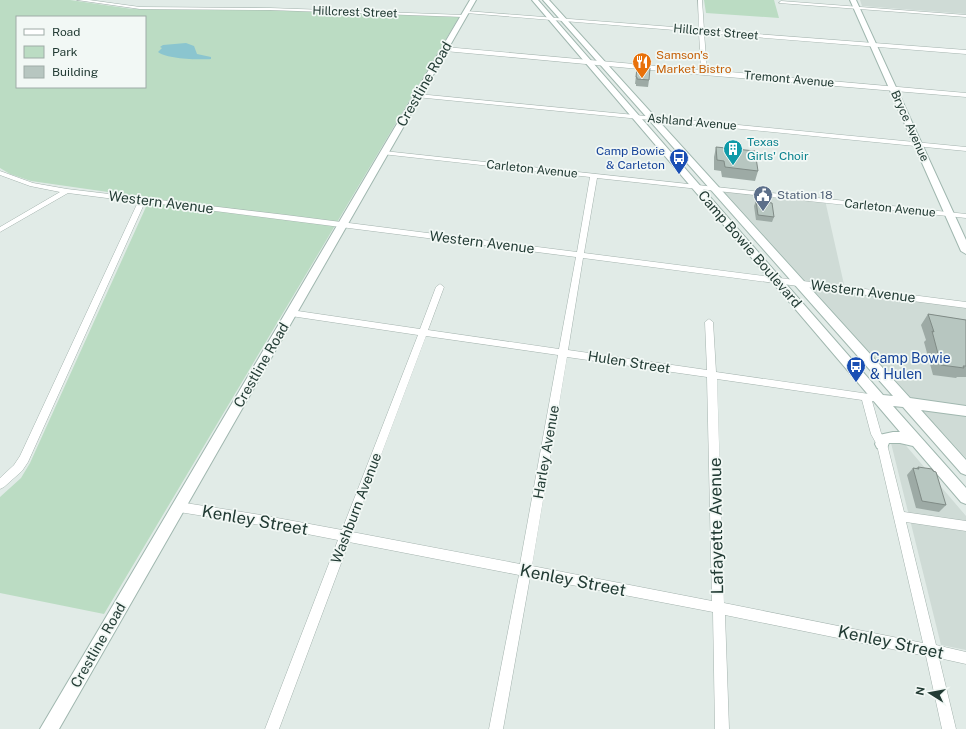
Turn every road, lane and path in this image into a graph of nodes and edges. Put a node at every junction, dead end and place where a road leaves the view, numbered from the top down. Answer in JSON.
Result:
{"nodes":[{"id":1,"x":79,"y":0,"type":"edge"},
{"id":2,"x":473,"y":0,"type":"edge"},
{"id":3,"x":535,"y":0,"type":"edge"},
{"id":4,"x":546,"y":0,"type":"edge"},
{"id":5,"x":700,"y":0,"type":"edge"},
{"id":6,"x":781,"y":2,"type":"dead end"},
{"id":7,"x":175,"y":4,"type":"dead end"},
{"id":8,"x":855,"y":4,"type":"edge"},
{"id":9,"x":169,"y":8,"type":"junction"},
{"id":10,"x":465,"y":14,"type":"junction"},
{"id":11,"x":966,"y":16,"type":"edge"},
{"id":12,"x":551,"y":19,"type":"junction"},
{"id":13,"x":564,"y":20,"type":"junction"},
{"id":14,"x":701,"y":31,"type":"junction"},
{"id":15,"x":873,"y":45,"type":"junction"},
{"id":16,"x":445,"y":50,"type":"junction"},
{"id":17,"x":966,"y":52,"type":"edge"},
{"id":18,"x":588,"y":62,"type":"junction"},
{"id":19,"x":602,"y":64,"type":"junction"},
{"id":20,"x":704,"y":72,"type":"junction"},
{"id":21,"x":893,"y":88,"type":"junction"},
{"id":22,"x":966,"y":95,"type":"edge"},
{"id":23,"x":418,"y":96,"type":"junction"},
{"id":24,"x":635,"y":117,"type":"junction"},
{"id":25,"x":652,"y":118,"type":"junction"},
{"id":26,"x":918,"y":144,"type":"junction"},
{"id":27,"x":966,"y":149,"type":"edge"},
{"id":28,"x":384,"y":153,"type":"junction"},
{"id":29,"x":0,"y":173,"type":"edge"},
{"id":30,"x":594,"y":175,"type":"junction"},
{"id":31,"x":696,"y":186,"type":"junction"},
{"id":32,"x":716,"y":188,"type":"junction"},
{"id":33,"x":67,"y":190,"type":"junction"},
{"id":34,"x":142,"y":200,"type":"junction"},
{"id":35,"x":950,"y":214,"type":"junction"},
{"id":36,"x":966,"y":216,"type":"edge"},
{"id":37,"x":343,"y":225,"type":"junction"},
{"id":38,"x":748,"y":225,"type":"junction"},
{"id":39,"x":732,"y":228,"type":"junction"},
{"id":40,"x":0,"y":230,"type":"edge"},
{"id":41,"x":966,"y":251,"type":"edge"},
{"id":42,"x":580,"y":255,"type":"junction"},
{"id":43,"x":777,"y":281,"type":"junction"},
{"id":44,"x":799,"y":283,"type":"junction"},
{"id":45,"x":440,"y":287,"type":"dead end"},
{"id":46,"x":966,"y":305,"type":"edge"},
{"id":47,"x":291,"y":313,"type":"junction"},
{"id":48,"x":709,"y":322,"type":"dead end"},
{"id":49,"x":423,"y":332,"type":"junction"},
{"id":50,"x":563,"y":352,"type":"junction"},
{"id":51,"x":712,"y":375,"type":"junction"},
{"id":52,"x":866,"y":398,"type":"junction"},
{"id":53,"x":880,"y":399,"type":"junction"},
{"id":54,"x":907,"y":403,"type":"junction"},
{"id":55,"x":966,"y":411,"type":"edge"},
{"id":56,"x":918,"y":443,"type":"junction"},
{"id":57,"x":882,"y":444,"type":"junction"},
{"id":58,"x":966,"y":469,"type":"edge"},
{"id":59,"x":0,"y":484,"type":"edge"},
{"id":60,"x":966,"y":498,"type":"edge"},
{"id":61,"x":179,"y":507,"type":"junction"},
{"id":62,"x":899,"y":516,"type":"junction"},
{"id":63,"x":966,"y":526,"type":"edge"},
{"id":64,"x":346,"y":536,"type":"junction"},
{"id":65,"x":525,"y":571,"type":"junction"},
{"id":66,"x":718,"y":608,"type":"junction"},
{"id":67,"x":931,"y":651,"type":"junction"},
{"id":68,"x":966,"y":658,"type":"edge"},
{"id":69,"x":49,"y":729,"type":"edge"},
{"id":70,"x":272,"y":729,"type":"edge"},
{"id":71,"x":496,"y":729,"type":"edge"},
{"id":72,"x":722,"y":729,"type":"edge"},
{"id":73,"x":949,"y":729,"type":"edge"}],
"edges":[{"from":1,"to":9,"type":"street","name":"Hillcrest Street"},
{"from":2,"to":10,"type":"main road","name":"Crestline Road"},
{"from":3,"to":12,"type":"main road","name":"Camp Bowie Boulevard"},
{"from":4,"to":13,"type":"main road","name":"Camp Bowie Boulevard"},
{"from":5,"to":14,"type":"street"},
{"from":6,"to":8,"type":"street"},
{"from":7,"to":9,"type":"street"},
{"from":8,"to":11,"type":"street"},
{"from":8,"to":15,"type":"main road","name":"Bryce Avenue"},
{"from":9,"to":10,"type":"street","name":"Hillcrest Street"},
{"from":10,"to":12,"type":"street","name":"Hillcrest Street"},
{"from":10,"to":16,"type":"main road","name":"Crestline Road"},
{"from":12,"to":13,"type":"street","name":"Hillcrest Street"},
{"from":12,"to":18,"type":"main road","name":"Camp Bowie Boulevard"},
{"from":13,"to":14,"type":"street","name":"Hillcrest Street"},
{"from":13,"to":19,"type":"main road","name":"Camp Bowie Boulevard"},
{"from":14,"to":15,"type":"street","name":"Hillcrest Street"},
{"from":14,"to":20,"type":"street"},
{"from":15,"to":17,"type":"street","name":"Hillcrest Street"},
{"from":15,"to":21,"type":"main road","name":"Bryce Avenue"},
{"from":16,"to":18,"type":"street","name":"Tremont Avenue"},
{"from":16,"to":23,"type":"main road","name":"Crestline Road"},
{"from":18,"to":19,"type":"street","name":"Tremont Avenue"},
{"from":18,"to":24,"type":"main road","name":"Camp Bowie Boulevard"},
{"from":19,"to":20,"type":"street","name":"Tremont Avenue"},
{"from":19,"to":25,"type":"main road","name":"Camp Bowie Boulevard"},
{"from":20,"to":21,"type":"street","name":"Tremont Avenue"},
{"from":21,"to":22,"type":"street","name":"Tremont Avenue"},
{"from":21,"to":26,"type":"main road","name":"Bryce Avenue"},
{"from":23,"to":24,"type":"street","name":"Ashland Avenue"},
{"from":23,"to":28,"type":"main road","name":"Crestline Road"},
{"from":24,"to":25,"type":"street","name":"Ashland Avenue"},
{"from":24,"to":31,"type":"main road","name":"Camp Bowie Boulevard"},
{"from":25,"to":26,"type":"street","name":"Ashland Avenue"},
{"from":25,"to":32,"type":"main road","name":"Camp Bowie Boulevard"},
{"from":26,"to":27,"type":"street","name":"Ashland Avenue"},
{"from":26,"to":35,"type":"main road","name":"Bryce Avenue"},
{"from":28,"to":30,"type":"street","name":"Carleton Avenue"},
{"from":28,"to":37,"type":"main road","name":"Crestline Road"},
{"from":29,"to":33,"type":"street","name":"Western Avenue"},
{"from":30,"to":31,"type":"street","name":"Carleton Avenue"},
{"from":30,"to":42,"type":"street","name":"Harley Avenue"},
{"from":31,"to":32,"type":"street","name":"Carleton Avenue"},
{"from":31,"to":39,"type":"main road","name":"Camp Bowie Boulevard"},
{"from":32,"to":35,"type":"street","name":"Carleton Avenue"},
{"from":32,"to":38,"type":"main road","name":"Camp Bowie Boulevard"},
{"from":33,"to":34,"type":"street","name":"Western Avenue"},
{"from":33,"to":40,"type":"street"},
{"from":34,"to":37,"type":"street","name":"Western Avenue"},
{"from":34,"to":59,"type":"street"},
{"from":35,"to":36,"type":"street","name":"Carleton Avenue"},
{"from":35,"to":41,"type":"main road","name":"Bryce Avenue"},
{"from":37,"to":42,"type":"street","name":"Western Avenue"},
{"from":37,"to":47,"type":"main road","name":"Crestline Road"},
{"from":38,"to":39,"type":"main road"},
{"from":38,"to":44,"type":"main road","name":"Camp Bowie Boulevard"},
{"from":39,"to":43,"type":"main road","name":"Camp Bowie Boulevard"},
{"from":42,"to":43,"type":"street","name":"Western Avenue"},
{"from":42,"to":50,"type":"street","name":"Harley Avenue"},
{"from":43,"to":44,"type":"street","name":"Western Avenue"},
{"from":43,"to":53,"type":"main road","name":"Camp Bowie Boulevard"},
{"from":44,"to":46,"type":"street","name":"Western Avenue"},
{"from":44,"to":54,"type":"main road","name":"Camp Bowie Boulevard"},
{"from":45,"to":49,"type":"street","name":"Washburn Avenue"},
{"from":47,"to":49,"type":"street","name":"Hulen Street"},
{"from":47,"to":61,"type":"main road","name":"Crestline Road"},
{"from":48,"to":51,"type":"street","name":"Lafayette Avenue"},
{"from":49,"to":50,"type":"street","name":"Hulen Street"},
{"from":49,"to":64,"type":"street","name":"Washburn Avenue"},
{"from":50,"to":51,"type":"street","name":"Hulen Street"},
{"from":50,"to":65,"type":"street","name":"Harley Avenue"},
{"from":51,"to":52,"type":"street","name":"Hulen Street"},
{"from":51,"to":66,"type":"street","name":"Lafayette Avenue"},
{"from":52,"to":53,"type":"street","name":"Hulen Street"},
{"from":52,"to":57,"type":"street"},
{"from":53,"to":54,"type":"main road","name":"Hulen Street"},
{"from":53,"to":56,"type":"main road","name":"Camp Bowie Boulevard"},
{"from":54,"to":55,"type":"main road","name":"Hulen Street"},
{"from":54,"to":58,"type":"main road","name":"Camp Bowie Boulevard"},
{"from":56,"to":57,"type":"main road"},
{"from":56,"to":60,"type":"main road","name":"Camp Bowie Boulevard"},
{"from":57,"to":62,"type":"street"},
{"from":61,"to":64,"type":"street","name":"Kenley Street"},
{"from":61,"to":69,"type":"main road","name":"Crestline Road"},
{"from":62,"to":63,"type":"street"},
{"from":62,"to":67,"type":"street"},
{"from":64,"to":65,"type":"street","name":"Kenley Street"},
{"from":64,"to":70,"type":"street","name":"Washburn Avenue"},
{"from":65,"to":66,"type":"street","name":"Kenley Street"},
{"from":65,"to":71,"type":"street","name":"Harley Avenue"},
{"from":66,"to":67,"type":"street","name":"Kenley Street"},
{"from":66,"to":72,"type":"street","name":"Lafayette Avenue"},
{"from":67,"to":68,"type":"street","name":"Kenley Street"},
{"from":67,"to":73,"type":"street"}]}
